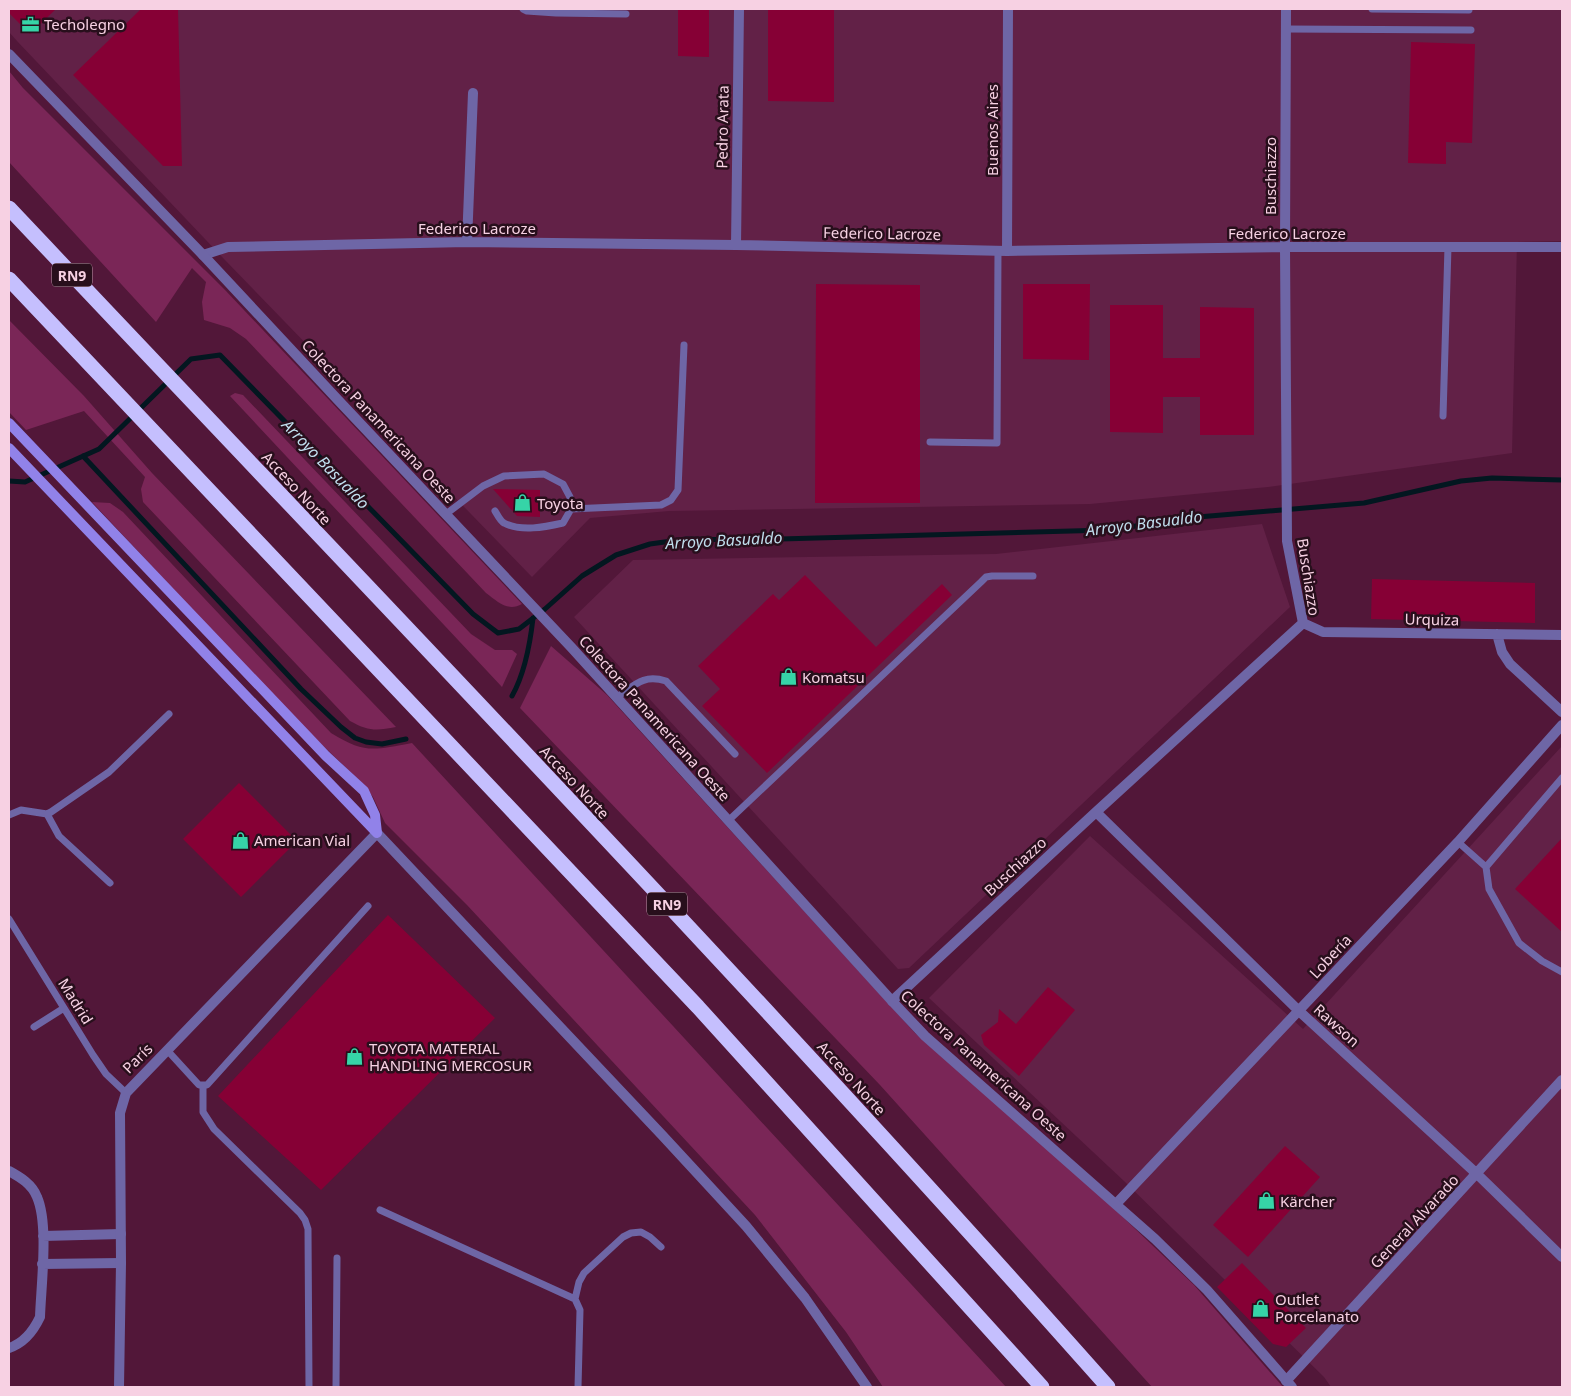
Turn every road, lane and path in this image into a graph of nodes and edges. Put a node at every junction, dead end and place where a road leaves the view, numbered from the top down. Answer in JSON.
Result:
{"nodes":[{"id":1,"x":523,"y":9,"type":"edge"},
{"id":2,"x":739,"y":9,"type":"edge"},
{"id":3,"x":1008,"y":9,"type":"edge"},
{"id":4,"x":1286,"y":9,"type":"edge"},
{"id":5,"x":1372,"y":9,"type":"edge"},
{"id":6,"x":1469,"y":10,"type":"edge"},
{"id":7,"x":626,"y":14,"type":"dead end"},
{"id":8,"x":1286,"y":29,"type":"junction"},
{"id":9,"x":1471,"y":30,"type":"dead end"},
{"id":10,"x":9,"y":54,"type":"edge"},
{"id":11,"x":473,"y":93,"type":"dead end"},
{"id":12,"x":9,"y":208,"type":"edge"},
{"id":13,"x":468,"y":242,"type":"junction"},
{"id":14,"x":736,"y":245,"type":"junction"},
{"id":15,"x":1285,"y":247,"type":"junction"},
{"id":16,"x":1448,"y":247,"type":"junction"},
{"id":17,"x":1562,"y":247,"type":"edge"},
{"id":18,"x":1002,"y":251,"type":"junction"},
{"id":19,"x":203,"y":255,"type":"junction"},
{"id":20,"x":9,"y":279,"type":"edge"},
{"id":21,"x":684,"y":345,"type":"dead end"},
{"id":22,"x":1443,"y":416,"type":"dead end"},
{"id":23,"x":9,"y":423,"type":"edge"},
{"id":24,"x":930,"y":442,"type":"dead end"},
{"id":25,"x":9,"y":448,"type":"edge"},
{"id":26,"x":571,"y":509,"type":"junction"},
{"id":27,"x":495,"y":510,"type":"dead end"},
{"id":28,"x":446,"y":514,"type":"junction"},
{"id":29,"x":1032,"y":576,"type":"dead end"},
{"id":30,"x":1303,"y":623,"type":"junction"},
{"id":31,"x":1497,"y":634,"type":"junction"},
{"id":32,"x":1562,"y":635,"type":"edge"},
{"id":33,"x":617,"y":697,"type":"junction"},
{"id":34,"x":1562,"y":712,"type":"edge"},
{"id":35,"x":169,"y":714,"type":"dead end"},
{"id":36,"x":1562,"y":725,"type":"edge"},
{"id":37,"x":735,"y":754,"type":"dead end"},
{"id":38,"x":1562,"y":778,"type":"edge"},
{"id":39,"x":1096,"y":812,"type":"junction"},
{"id":40,"x":47,"y":814,"type":"junction"},
{"id":41,"x":9,"y":815,"type":"edge"},
{"id":42,"x":728,"y":820,"type":"junction"},
{"id":43,"x":377,"y":833,"type":"junction"},
{"id":44,"x":1458,"y":842,"type":"junction"},
{"id":45,"x":1486,"y":867,"type":"junction"},
{"id":46,"x":110,"y":884,"type":"dead end"},
{"id":47,"x":368,"y":906,"type":"dead end"},
{"id":48,"x":9,"y":919,"type":"edge"},
{"id":49,"x":1562,"y":972,"type":"edge"},
{"id":50,"x":892,"y":1001,"type":"junction"},
{"id":51,"x":64,"y":1008,"type":"junction"},
{"id":52,"x":1299,"y":1011,"type":"junction"},
{"id":53,"x":34,"y":1027,"type":"dead end"},
{"id":54,"x":167,"y":1050,"type":"junction"},
{"id":55,"x":1562,"y":1080,"type":"edge"},
{"id":56,"x":204,"y":1086,"type":"junction"},
{"id":57,"x":126,"y":1093,"type":"junction"},
{"id":58,"x":9,"y":1171,"type":"edge"},
{"id":59,"x":1478,"y":1174,"type":"junction"},
{"id":60,"x":1116,"y":1204,"type":"junction"},
{"id":61,"x":380,"y":1210,"type":"dead end"},
{"id":62,"x":121,"y":1234,"type":"junction"},
{"id":63,"x":43,"y":1236,"type":"junction"},
{"id":64,"x":661,"y":1247,"type":"dead end"},
{"id":65,"x":1562,"y":1257,"type":"edge"},
{"id":66,"x":337,"y":1258,"type":"dead end"},
{"id":67,"x":121,"y":1263,"type":"junction"},
{"id":68,"x":42,"y":1264,"type":"junction"},
{"id":69,"x":575,"y":1298,"type":"junction"},
{"id":70,"x":9,"y":1348,"type":"edge"},
{"id":71,"x":1289,"y":1384,"type":"edge"},
{"id":72,"x":119,"y":1387,"type":"edge"},
{"id":73,"x":309,"y":1387,"type":"edge"},
{"id":74,"x":336,"y":1387,"type":"edge"},
{"id":75,"x":578,"y":1387,"type":"edge"},
{"id":76,"x":867,"y":1387,"type":"edge"},
{"id":77,"x":1042,"y":1387,"type":"edge"},
{"id":78,"x":1108,"y":1387,"type":"edge"}],
"edges":[{"from":1,"to":7,"type":"lane"},
{"from":2,"to":14,"type":"street","name":"Pedro Arata"},
{"from":3,"to":18,"type":"street","name":"Buenos Aires"},
{"from":4,"to":8,"type":"street","name":"Buschiazzo"},
{"from":5,"to":6,"type":"lane"},
{"from":8,"to":9,"type":"lane"},
{"from":8,"to":15,"type":"street","name":"Buschiazzo"},
{"from":10,"to":19,"type":"street","name":"Colectora Panamericana Oeste"},
{"from":11,"to":13,"type":"street"},
{"from":12,"to":78,"type":"highway","name":"Acceso Norte","number":"RN9"},
{"from":13,"to":14,"type":"street","name":"Federico Lacroze"},
{"from":13,"to":19,"type":"street","name":"Federico Lacroze"},
{"from":14,"to":18,"type":"street","name":"Federico Lacroze"},
{"from":15,"to":16,"type":"street","name":"Federico Lacroze"},
{"from":15,"to":18,"type":"street","name":"Federico Lacroze"},
{"from":15,"to":30,"type":"street","name":"Buschiazzo"},
{"from":16,"to":17,"type":"street","name":"Federico Lacroze"},
{"from":16,"to":22,"type":"lane"},
{"from":18,"to":24,"type":"lane"},
{"from":19,"to":28,"type":"street","name":"Colectora Panamericana Oeste"},
{"from":20,"to":77,"type":"highway"},
{"from":21,"to":26,"type":"lane"},
{"from":23,"to":43,"type":"main road"},
{"from":25,"to":43,"type":"main road"},
{"from":26,"to":27,"type":"lane"},
{"from":26,"to":28,"type":"lane"},
{"from":28,"to":33,"type":"street","name":"Colectora Panamericana Oeste"},
{"from":29,"to":42,"type":"lane"},
{"from":30,"to":31,"type":"street","name":"Urquiza"},
{"from":30,"to":39,"type":"street","name":"Buschiazzo"},
{"from":31,"to":32,"type":"street","name":"Urquiza"},
{"from":31,"to":34,"type":"street"},
{"from":33,"to":37,"type":"lane"},
{"from":33,"to":42,"type":"street","name":"Colectora Panamericana Oeste"},
{"from":35,"to":40,"type":"lane"},
{"from":36,"to":44,"type":"street","name":"Lobería"},
{"from":38,"to":45,"type":"lane"},
{"from":39,"to":50,"type":"street","name":"Buschiazzo"},
{"from":39,"to":52,"type":"street","name":"Rawson"},
{"from":40,"to":41,"type":"lane"},
{"from":40,"to":46,"type":"lane"},
{"from":42,"to":50,"type":"street","name":"Colectora Panamericana Oeste"},
{"from":43,"to":54,"type":"street","name":"París"},
{"from":43,"to":76,"type":"street"},
{"from":44,"to":45,"type":"lane"},
{"from":44,"to":52,"type":"street","name":"Lobería"},
{"from":45,"to":49,"type":"lane"},
{"from":47,"to":56,"type":"lane"},
{"from":48,"to":51,"type":"lane","name":"Madrid"},
{"from":50,"to":60,"type":"street","name":"Colectora Panamericana Oeste"},
{"from":51,"to":53,"type":"lane"},
{"from":51,"to":57,"type":"lane","name":"Madrid"},
{"from":52,"to":59,"type":"street","name":"Rawson"},
{"from":52,"to":60,"type":"street","name":"Lobería"},
{"from":54,"to":56,"type":"lane"},
{"from":54,"to":57,"type":"street","name":"París"},
{"from":55,"to":59,"type":"street","name":"General Alvarado"},
{"from":56,"to":73,"type":"lane"},
{"from":57,"to":62,"type":"street","name":"París"},
{"from":58,"to":63,"type":"street"},
{"from":59,"to":65,"type":"street","name":"Rawson"},
{"from":59,"to":71,"type":"street","name":"General Alvarado"},
{"from":60,"to":71,"type":"street","name":"Colectora Panamericana Oeste"},
{"from":61,"to":69,"type":"lane"},
{"from":62,"to":63,"type":"street"},
{"from":62,"to":67,"type":"street","name":"París"},
{"from":63,"to":68,"type":"street"},
{"from":64,"to":69,"type":"lane"},
{"from":66,"to":74,"type":"lane"},
{"from":67,"to":68,"type":"street"},
{"from":67,"to":72,"type":"street","name":"París"},
{"from":68,"to":70,"type":"street"},
{"from":69,"to":75,"type":"lane"}]}
